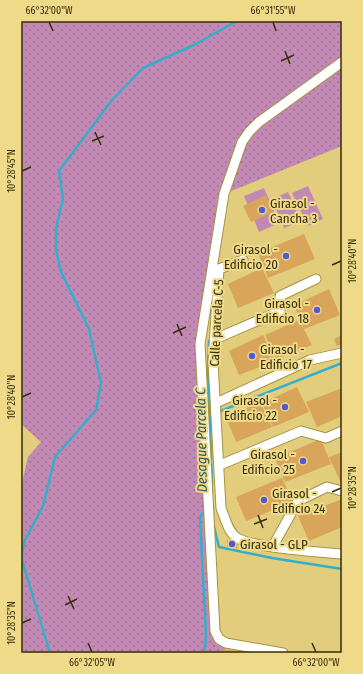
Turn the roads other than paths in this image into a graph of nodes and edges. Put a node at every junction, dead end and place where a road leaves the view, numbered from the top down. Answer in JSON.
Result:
{"nodes":[{"id":1,"x":342,"y":62,"type":"edge"},
{"id":2,"x":243,"y":260,"type":"dead end"},
{"id":3,"x":316,"y":279,"type":"dead end"},
{"id":4,"x":215,"y":339,"type":"junction"},
{"id":5,"x":342,"y":353,"type":"edge"},
{"id":6,"x":216,"y":403,"type":"junction"},
{"id":7,"x":342,"y":431,"type":"edge"},
{"id":8,"x":220,"y":465,"type":"junction"},
{"id":9,"x":342,"y":492,"type":"edge"},
{"id":10,"x":273,"y":546,"type":"junction"},
{"id":11,"x":342,"y":554,"type":"edge"},
{"id":12,"x":283,"y":653,"type":"edge"}],
"edges":[{"from":1,"to":12,"type":"street"},
{"from":2,"to":4,"type":"street","name":"Calle parcela C-5"},
{"from":3,"to":4,"type":"street"},
{"from":4,"to":6,"type":"street","name":"Calle parcela C-5"},
{"from":5,"to":6,"type":"street"},
{"from":6,"to":8,"type":"street","name":"Calle parcela C-5"},
{"from":7,"to":8,"type":"street"},
{"from":8,"to":10,"type":"street","name":"Calle parcela C-5"},
{"from":9,"to":10,"type":"street"},
{"from":10,"to":11,"type":"street","name":"Calle parcela C-5"}]}
